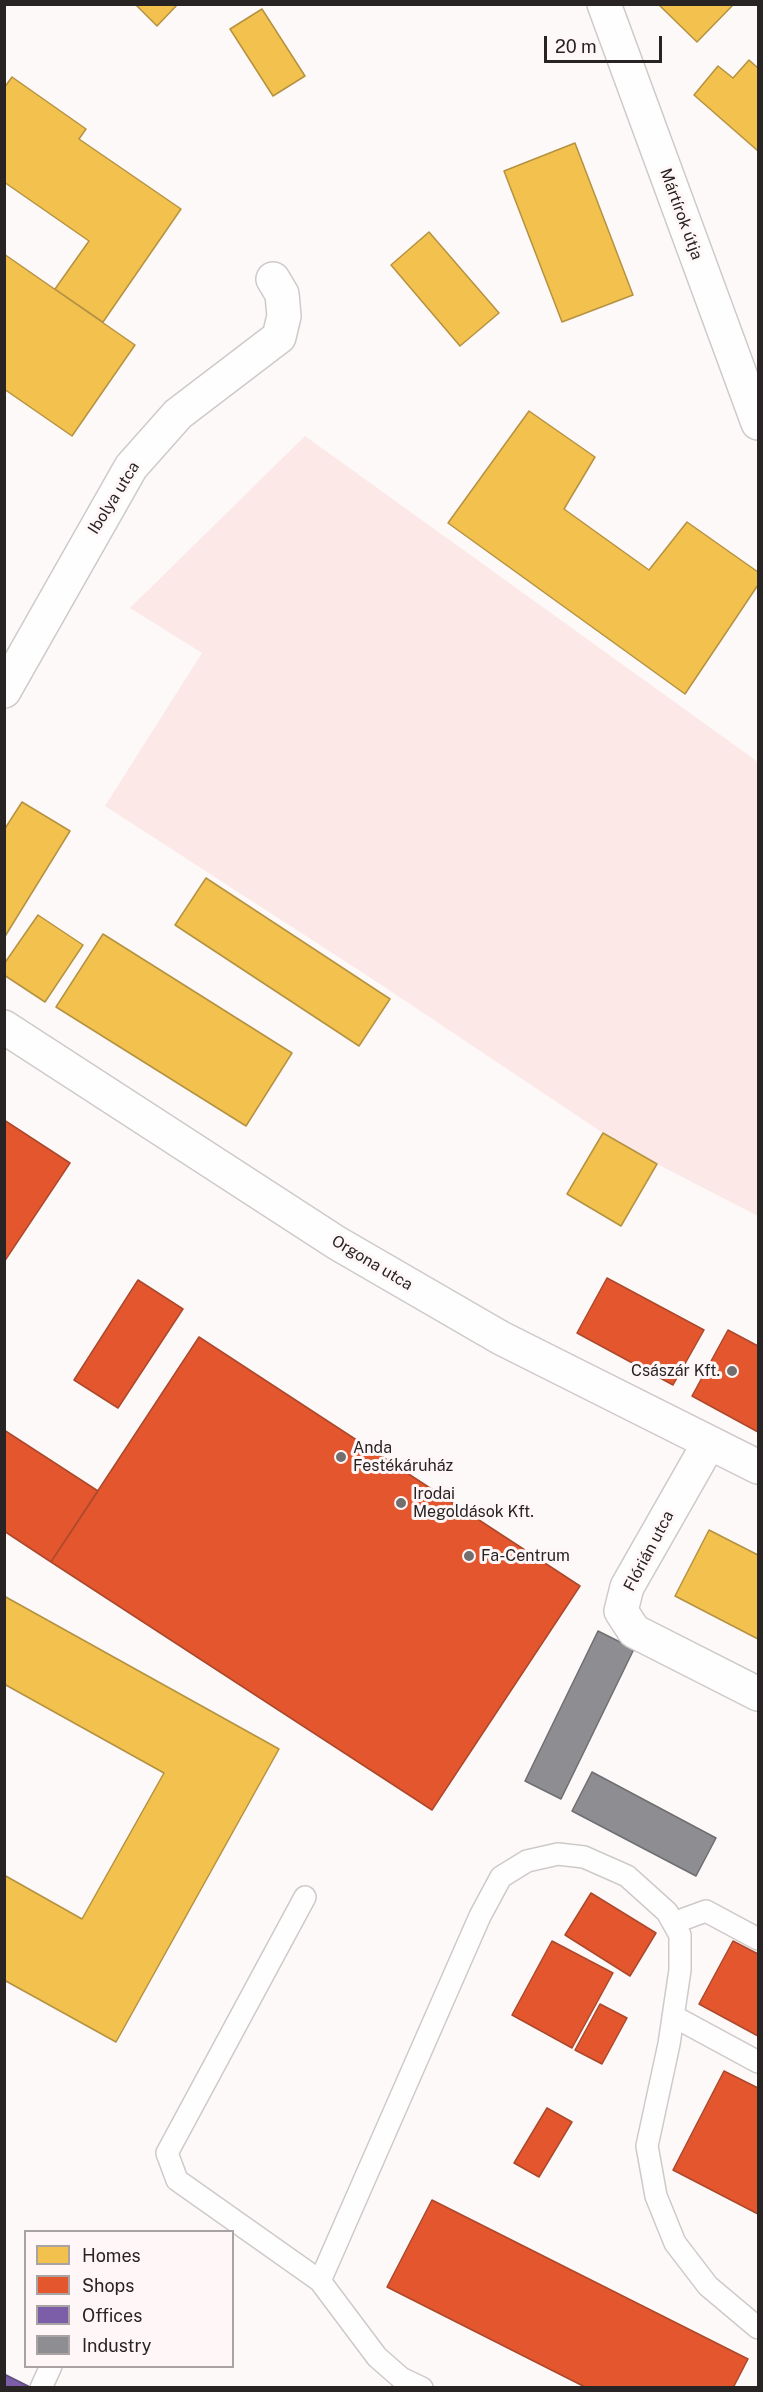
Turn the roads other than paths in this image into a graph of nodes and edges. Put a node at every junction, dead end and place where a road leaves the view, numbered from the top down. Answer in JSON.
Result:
{"nodes":[{"id":1,"x":604,"y":4,"type":"edge"},
{"id":2,"x":273,"y":279,"type":"dead end"},
{"id":3,"x":759,"y":423,"type":"edge"},
{"id":4,"x":4,"y":691,"type":"edge"},
{"id":5,"x":4,"y":1027,"type":"edge"},
{"id":6,"x":709,"y":1443,"type":"junction"},
{"id":7,"x":759,"y":1467,"type":"edge"},
{"id":8,"x":759,"y":1694,"type":"edge"},
{"id":9,"x":305,"y":1897,"type":"dead end"},
{"id":10,"x":673,"y":1923,"type":"junction"},
{"id":11,"x":759,"y":1939,"type":"edge"},
{"id":12,"x":673,"y":2016,"type":"junction"},
{"id":13,"x":759,"y":2062,"type":"edge"},
{"id":14,"x":320,"y":2281,"type":"junction"},
{"id":15,"x":759,"y":2328,"type":"edge"},
{"id":16,"x":51,"y":2368,"type":"edge"},
{"id":17,"x":41,"y":2388,"type":"edge"},
{"id":18,"x":423,"y":2388,"type":"edge"}],
"edges":[{"from":1,"to":3,"type":"street","name":"Mártírok útja"},
{"from":2,"to":4,"type":"street","name":"Ibolya utca"},
{"from":5,"to":6,"type":"street","name":"Orgona utca"},
{"from":6,"to":7,"type":"street","name":"Orgona utca"},
{"from":6,"to":8,"type":"street","name":"Flórián utca"},
{"from":9,"to":14,"type":"lane"},
{"from":10,"to":11,"type":"lane"},
{"from":10,"to":12,"type":"lane"},
{"from":10,"to":14,"type":"lane"},
{"from":12,"to":13,"type":"lane"},
{"from":12,"to":15,"type":"lane"},
{"from":14,"to":18,"type":"lane"},
{"from":16,"to":17,"type":"lane"}]}
